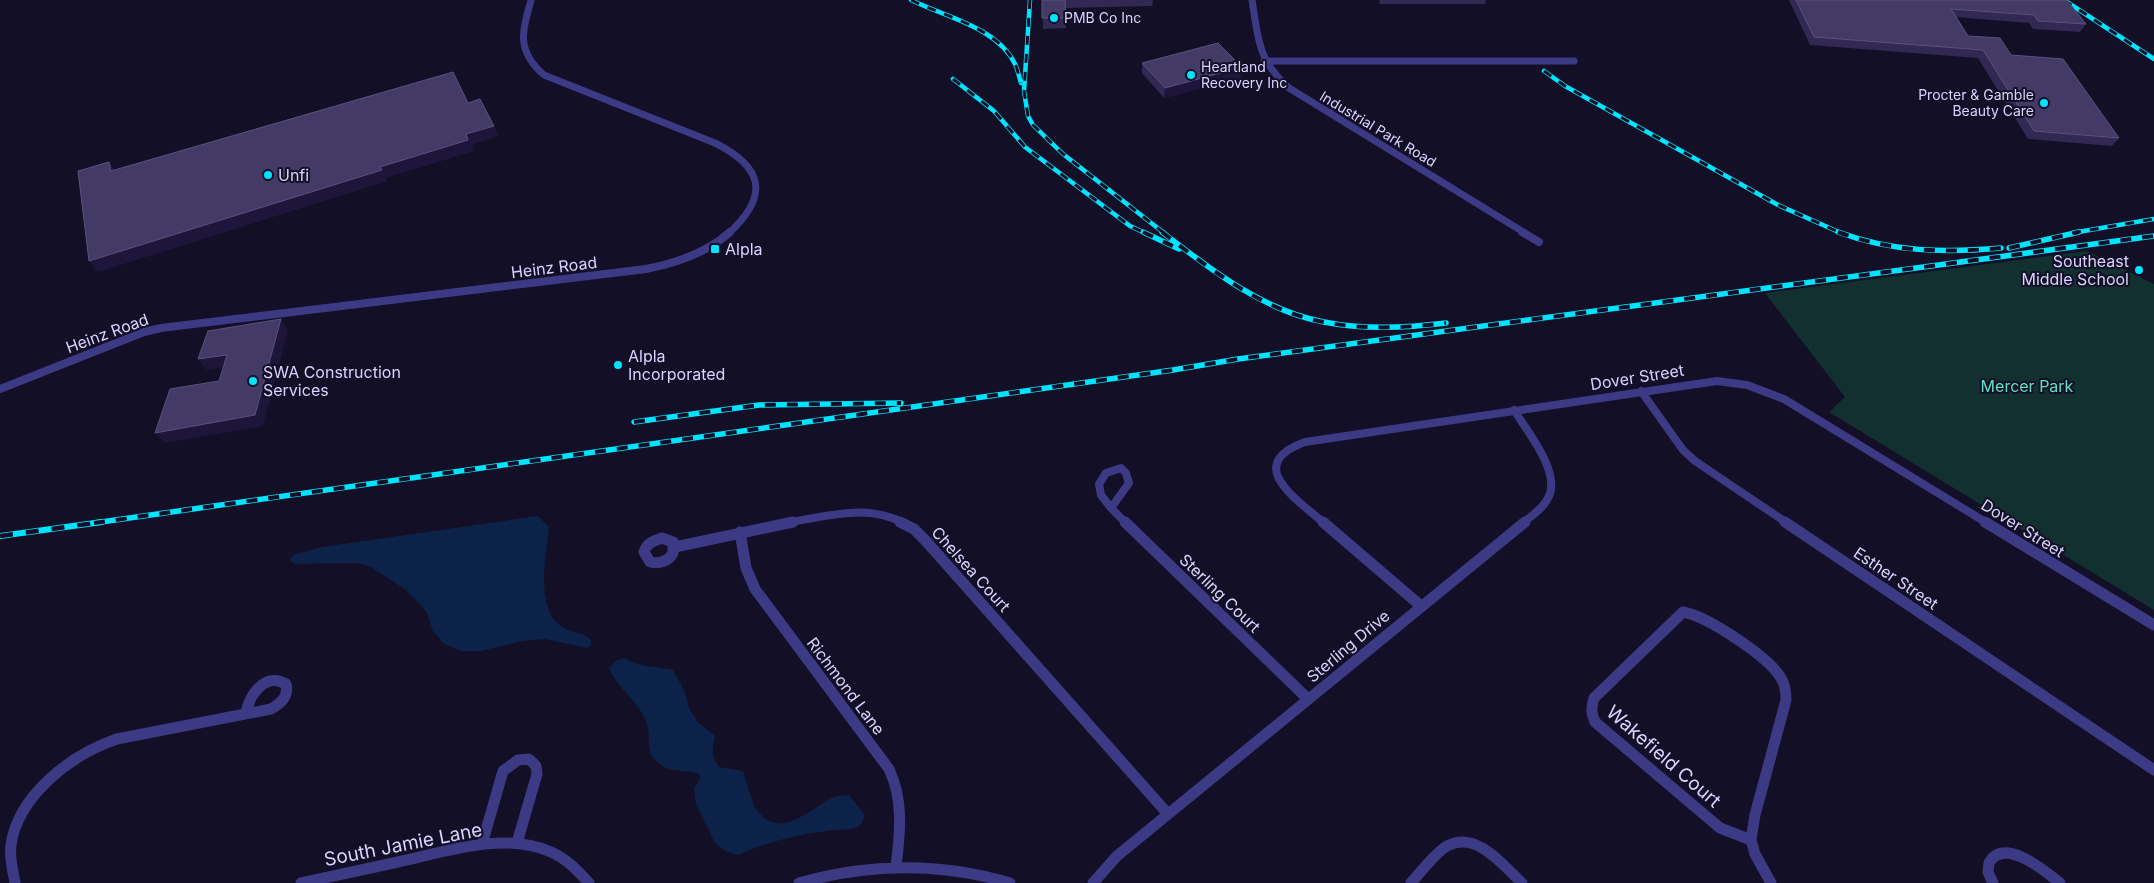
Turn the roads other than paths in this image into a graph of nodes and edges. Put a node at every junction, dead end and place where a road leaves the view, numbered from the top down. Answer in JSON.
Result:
{"nodes":[{"id":1,"x":531,"y":0,"type":"edge"},
{"id":2,"x":1252,"y":0,"type":"edge"},
{"id":3,"x":1264,"y":61,"type":"junction"},
{"id":4,"x":1574,"y":61,"type":"dead end"},
{"id":5,"x":1539,"y":242,"type":"dead end"},
{"id":6,"x":0,"y":389,"type":"edge"},
{"id":7,"x":1641,"y":391,"type":"junction"},
{"id":8,"x":1514,"y":410,"type":"junction"},
{"id":9,"x":1111,"y":508,"type":"dead end"},
{"id":10,"x":740,"y":532,"type":"junction"},
{"id":11,"x":675,"y":547,"type":"dead end"},
{"id":12,"x":1421,"y":606,"type":"junction"},
{"id":13,"x":2154,"y":626,"type":"edge"},
{"id":14,"x":1308,"y":699,"type":"junction"},
{"id":15,"x":246,"y":713,"type":"dead end"},
{"id":16,"x":2154,"y":770,"type":"edge"},
{"id":17,"x":1168,"y":814,"type":"junction"},
{"id":18,"x":1752,"y":840,"type":"junction"},
{"id":19,"x":517,"y":843,"type":"junction"},
{"id":20,"x":482,"y":844,"type":"junction"},
{"id":21,"x":896,"y":867,"type":"junction"},
{"id":22,"x":15,"y":883,"type":"edge"},
{"id":23,"x":300,"y":883,"type":"edge"},
{"id":24,"x":589,"y":883,"type":"edge"},
{"id":25,"x":799,"y":883,"type":"edge"},
{"id":26,"x":1010,"y":883,"type":"edge"},
{"id":27,"x":1093,"y":883,"type":"edge"},
{"id":28,"x":1411,"y":883,"type":"edge"},
{"id":29,"x":1522,"y":883,"type":"edge"},
{"id":30,"x":1771,"y":883,"type":"edge"},
{"id":31,"x":1993,"y":883,"type":"edge"},
{"id":32,"x":2060,"y":883,"type":"edge"}],
"edges":[{"from":1,"to":6,"type":"street","name":"Heinz Road"},
{"from":2,"to":3,"type":"street","name":"Industrial Park Road"},
{"from":3,"to":4,"type":"street"},
{"from":3,"to":5,"type":"street","name":"Industrial Park Road"},
{"from":7,"to":8,"type":"street","name":"Dover Street"},
{"from":7,"to":13,"type":"street","name":"Dover Street"},
{"from":7,"to":16,"type":"street","name":"Esther Street"},
{"from":8,"to":12,"type":"street","name":"Sterling Drive"},
{"from":8,"to":12,"type":"street","name":"Dover Street"},
{"from":9,"to":14,"type":"street","name":"Sterling Court"},
{"from":10,"to":11,"type":"street","name":"Chelsea Court"},
{"from":10,"to":17,"type":"street","name":"Chelsea Court"},
{"from":10,"to":21,"type":"street","name":"Richmond Lane"},
{"from":12,"to":14,"type":"street","name":"Sterling Drive"},
{"from":14,"to":17,"type":"street","name":"Sterling Drive"},
{"from":15,"to":22,"type":"street"},
{"from":17,"to":27,"type":"street","name":"Sterling Drive"},
{"from":18,"to":18,"type":"street","name":"Wakefield Court"},
{"from":18,"to":30,"type":"street","name":"Wakefield Court"},
{"from":19,"to":20,"type":"street","name":"South Jamie Lane"},
{"from":19,"to":20,"type":"street"},
{"from":19,"to":24,"type":"street","name":"South Jamie Lane"},
{"from":20,"to":23,"type":"street","name":"South Jamie Lane"},
{"from":21,"to":25,"type":"street"},
{"from":21,"to":26,"type":"street"},
{"from":28,"to":29,"type":"street"},
{"from":31,"to":32,"type":"street"}]}
